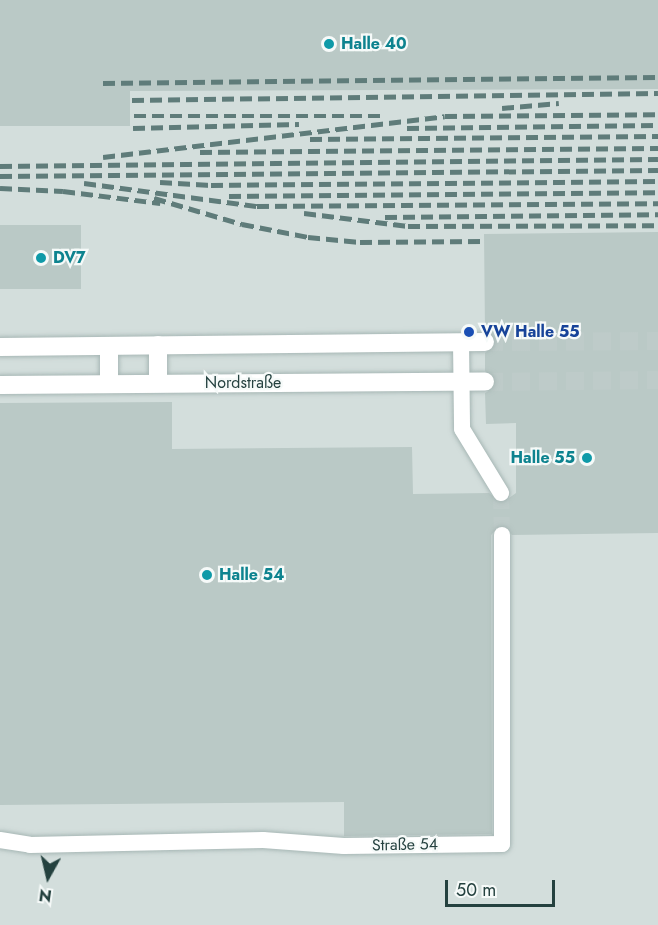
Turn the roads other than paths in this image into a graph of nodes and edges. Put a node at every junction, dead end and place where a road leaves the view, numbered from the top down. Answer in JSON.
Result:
{"nodes":[{"id":1,"x":462,"y":342,"type":"junction"},
{"id":2,"x":485,"y":342,"type":"tunnel mouth"},
{"id":3,"x":158,"y":345,"type":"junction"},
{"id":4,"x":109,"y":346,"type":"junction"},
{"id":5,"x":0,"y":347,"type":"edge"},
{"id":6,"x":462,"y":382,"type":"junction"},
{"id":7,"x":485,"y":382,"type":"tunnel mouth"},
{"id":8,"x":109,"y":383,"type":"junction"},
{"id":9,"x":158,"y":383,"type":"junction"},
{"id":10,"x":0,"y":385,"type":"edge"},
{"id":11,"x":501,"y":493,"type":"tunnel mouth"},
{"id":12,"x":502,"y":535,"type":"tunnel mouth"},
{"id":13,"x":0,"y":840,"type":"edge"}],
"edges":[{"from":1,"to":2,"type":"street"},
{"from":1,"to":3,"type":"street"},
{"from":1,"to":6,"type":"street"},
{"from":3,"to":4,"type":"street"},
{"from":3,"to":9,"type":"street"},
{"from":4,"to":5,"type":"street"},
{"from":4,"to":8,"type":"street"},
{"from":6,"to":7,"type":"street","name":"Nordstraße"},
{"from":6,"to":9,"type":"street","name":"Nordstraße"},
{"from":6,"to":11,"type":"street"},
{"from":8,"to":9,"type":"street","name":"Nordstraße"},
{"from":8,"to":10,"type":"street","name":"Nordstraße"},
{"from":12,"to":13,"type":"street","name":"Straße 54"}]}
